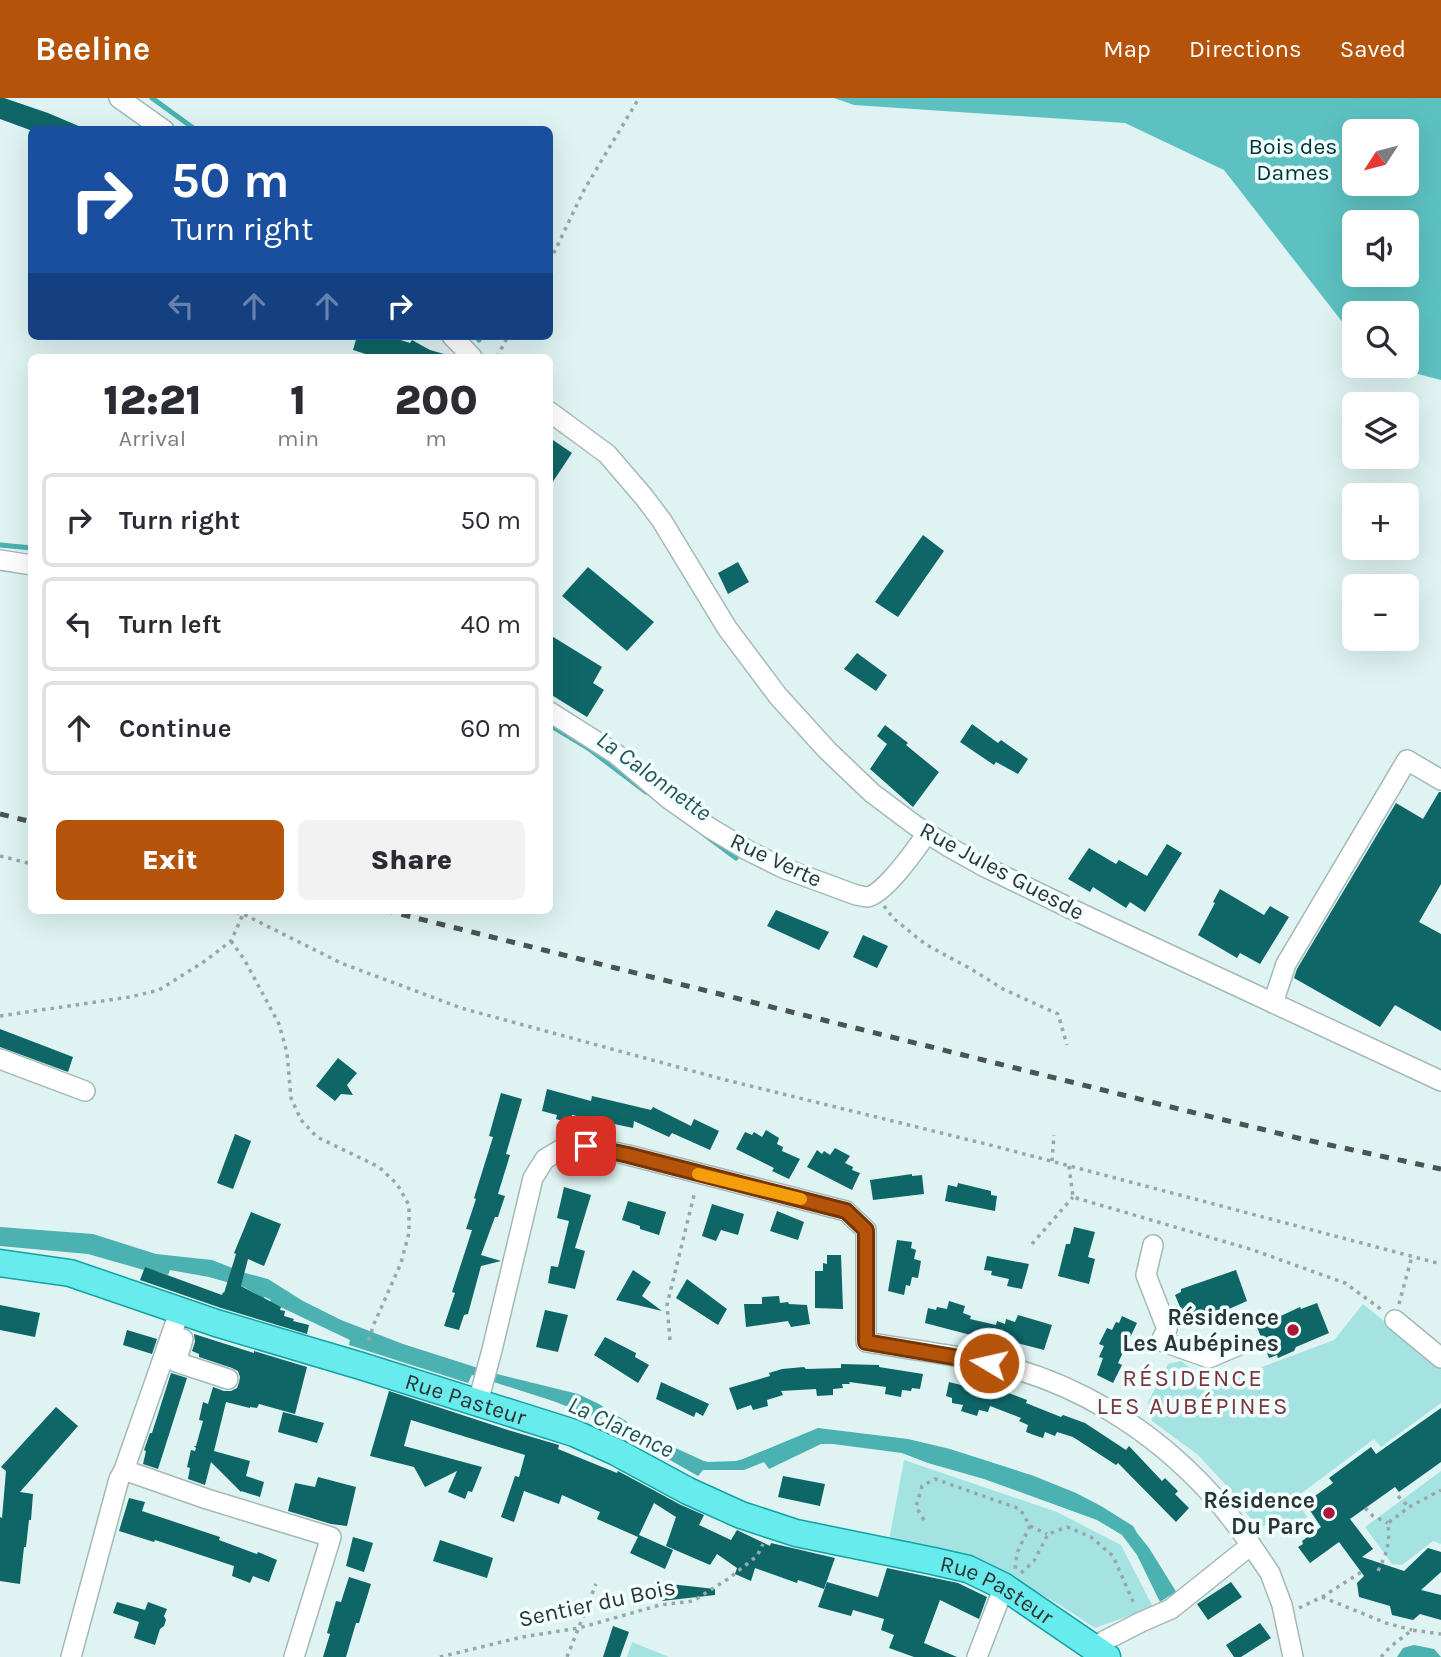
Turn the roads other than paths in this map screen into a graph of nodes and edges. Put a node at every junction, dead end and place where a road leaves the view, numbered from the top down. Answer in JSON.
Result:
{"nodes":[{"id":1,"x":119,"y":98,"type":"edge"},
{"id":2,"x":158,"y":126,"type":"edge"},
{"id":3,"x":456,"y":340,"type":"edge"},
{"id":4,"x":469,"y":354,"type":"edge"},
{"id":5,"x":553,"y":414,"type":"edge"},
{"id":6,"x":0,"y":560,"type":"edge"},
{"id":7,"x":28,"y":564,"type":"edge"},
{"id":8,"x":553,"y":714,"type":"edge"},
{"id":9,"x":1441,"y":780,"type":"edge"},
{"id":10,"x":927,"y":833,"type":"junction"},
{"id":11,"x":1273,"y":1003,"type":"junction"},
{"id":12,"x":0,"y":1059,"type":"edge"},
{"id":13,"x":1441,"y":1081,"type":"edge"},
{"id":14,"x":85,"y":1091,"type":"dead end"},
{"id":15,"x":1153,"y":1245,"type":"dead end"},
{"id":16,"x":0,"y":1263,"type":"edge"},
{"id":17,"x":185,"y":1312,"type":"junction"},
{"id":18,"x":1395,"y":1320,"type":"road end"},
{"id":19,"x":1237,"y":1346,"type":"dead end"},
{"id":20,"x":1441,"y":1358,"type":"edge"},
{"id":21,"x":228,"y":1379,"type":"dead end"},
{"id":22,"x":483,"y":1385,"type":"junction"},
{"id":23,"x":124,"y":1470,"type":"junction"},
{"id":24,"x":1251,"y":1545,"type":"junction"},
{"id":25,"x":1009,"y":1582,"type":"junction"},
{"id":26,"x":1103,"y":1654,"type":"edge"},
{"id":27,"x":71,"y":1657,"type":"edge"},
{"id":28,"x":294,"y":1657,"type":"edge"},
{"id":29,"x":977,"y":1657,"type":"edge"},
{"id":30,"x":1293,"y":1657,"type":"edge"}],
"edges":[{"from":1,"to":2,"type":"street"},
{"from":3,"to":4,"type":"street"},
{"from":5,"to":10,"type":"street","name":"Rue Jules Guesde"},
{"from":6,"to":7,"type":"street"},
{"from":8,"to":10,"type":"street","name":"Rue Verte"},
{"from":9,"to":11,"type":"street"},
{"from":10,"to":11,"type":"street","name":"Rue Jules Guesde"},
{"from":11,"to":13,"type":"street","name":"Rue Jules Guesde"},
{"from":12,"to":14,"type":"street"},
{"from":15,"to":19,"type":"street"},
{"from":16,"to":17,"type":"main road","name":"Rue Pasteur"},
{"from":17,"to":21,"type":"street"},
{"from":17,"to":22,"type":"main road","name":"Rue Pasteur"},
{"from":17,"to":23,"type":"street"},
{"from":18,"to":20,"type":"street"},
{"from":22,"to":24,"type":"street"},
{"from":22,"to":25,"type":"main road","name":"Rue Pasteur"},
{"from":23,"to":27,"type":"street"},
{"from":23,"to":28,"type":"street"},
{"from":24,"to":26,"type":"street"},
{"from":24,"to":30,"type":"street"},
{"from":25,"to":26,"type":"main road","name":"Rue Pasteur"},
{"from":25,"to":29,"type":"street"}]}
